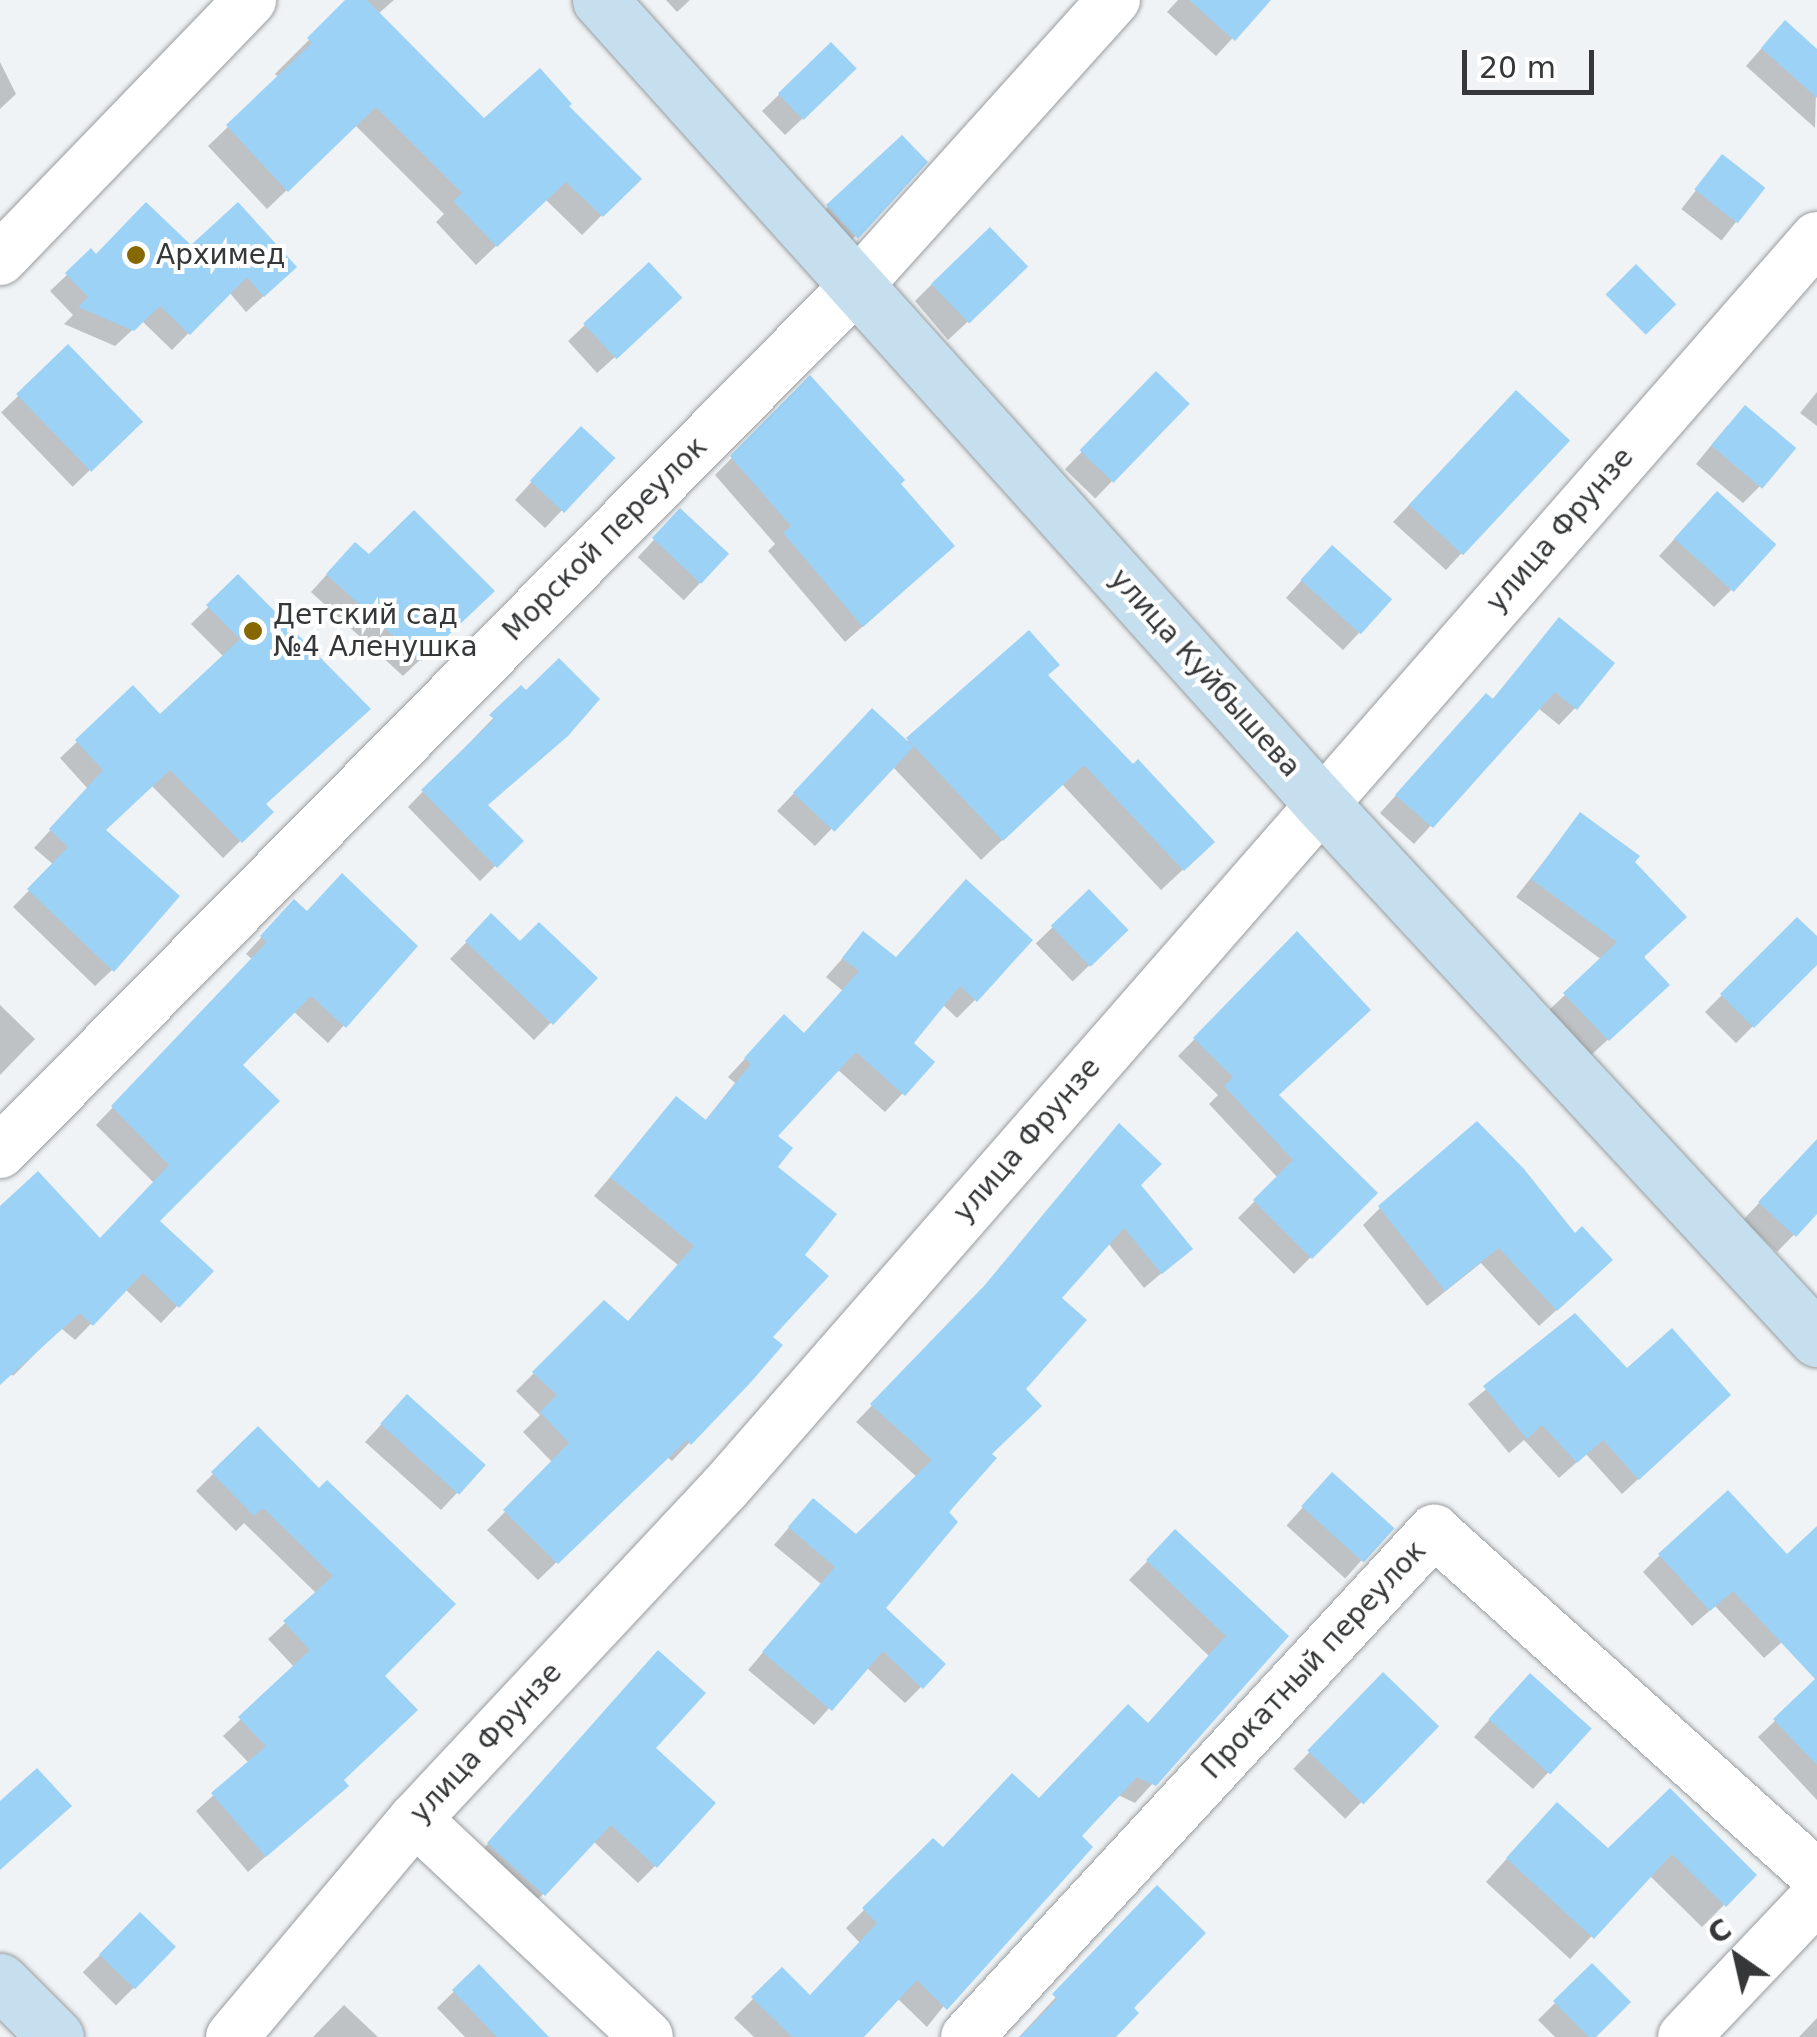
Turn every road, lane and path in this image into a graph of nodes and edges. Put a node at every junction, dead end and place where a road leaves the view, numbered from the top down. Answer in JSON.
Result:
{"nodes":[{"id":1,"x":250,"y":0,"type":"edge"},
{"id":2,"x":600,"y":0,"type":"edge"},
{"id":3,"x":1114,"y":0,"type":"edge"},
{"id":4,"x":1817,"y":238,"type":"edge"},
{"id":5,"x":0,"y":259,"type":"edge"},
{"id":6,"x":857,"y":284,"type":"junction"},
{"id":7,"x":1320,"y":802,"type":"junction"},
{"id":8,"x":0,"y":1152,"type":"edge"},
{"id":9,"x":1817,"y":1339,"type":"edge"},
{"id":10,"x":415,"y":1819,"type":"junction"},
{"id":11,"x":1817,"y":1876,"type":"edge"},
{"id":12,"x":1817,"y":1897,"type":"edge"},
{"id":13,"x":0,"y":1981,"type":"edge"},
{"id":14,"x":56,"y":2037,"type":"edge"},
{"id":15,"x":232,"y":2037,"type":"edge"},
{"id":16,"x":647,"y":2037,"type":"edge"},
{"id":17,"x":966,"y":2037,"type":"edge"},
{"id":18,"x":1684,"y":2037,"type":"edge"}],
"edges":[{"from":1,"to":5,"type":"street"},
{"from":2,"to":6,"type":"main road","name":"улица Куйбышева"},
{"from":3,"to":6,"type":"street","name":"Морской переулок"},
{"from":4,"to":7,"type":"street","name":"улица Фрунзе"},
{"from":6,"to":7,"type":"main road","name":"улица Куйбышева"},
{"from":6,"to":8,"type":"street","name":"Морской переулок"},
{"from":7,"to":9,"type":"main road","name":"улица Куйбышева"},
{"from":7,"to":10,"type":"street","name":"улица Фрунзе"},
{"from":10,"to":15,"type":"street","name":"улица Фрунзе"},
{"from":10,"to":16,"type":"street"},
{"from":11,"to":17,"type":"street","name":"Прокатный переулок"},
{"from":12,"to":18,"type":"street"},
{"from":13,"to":14,"type":"main road"}]}
